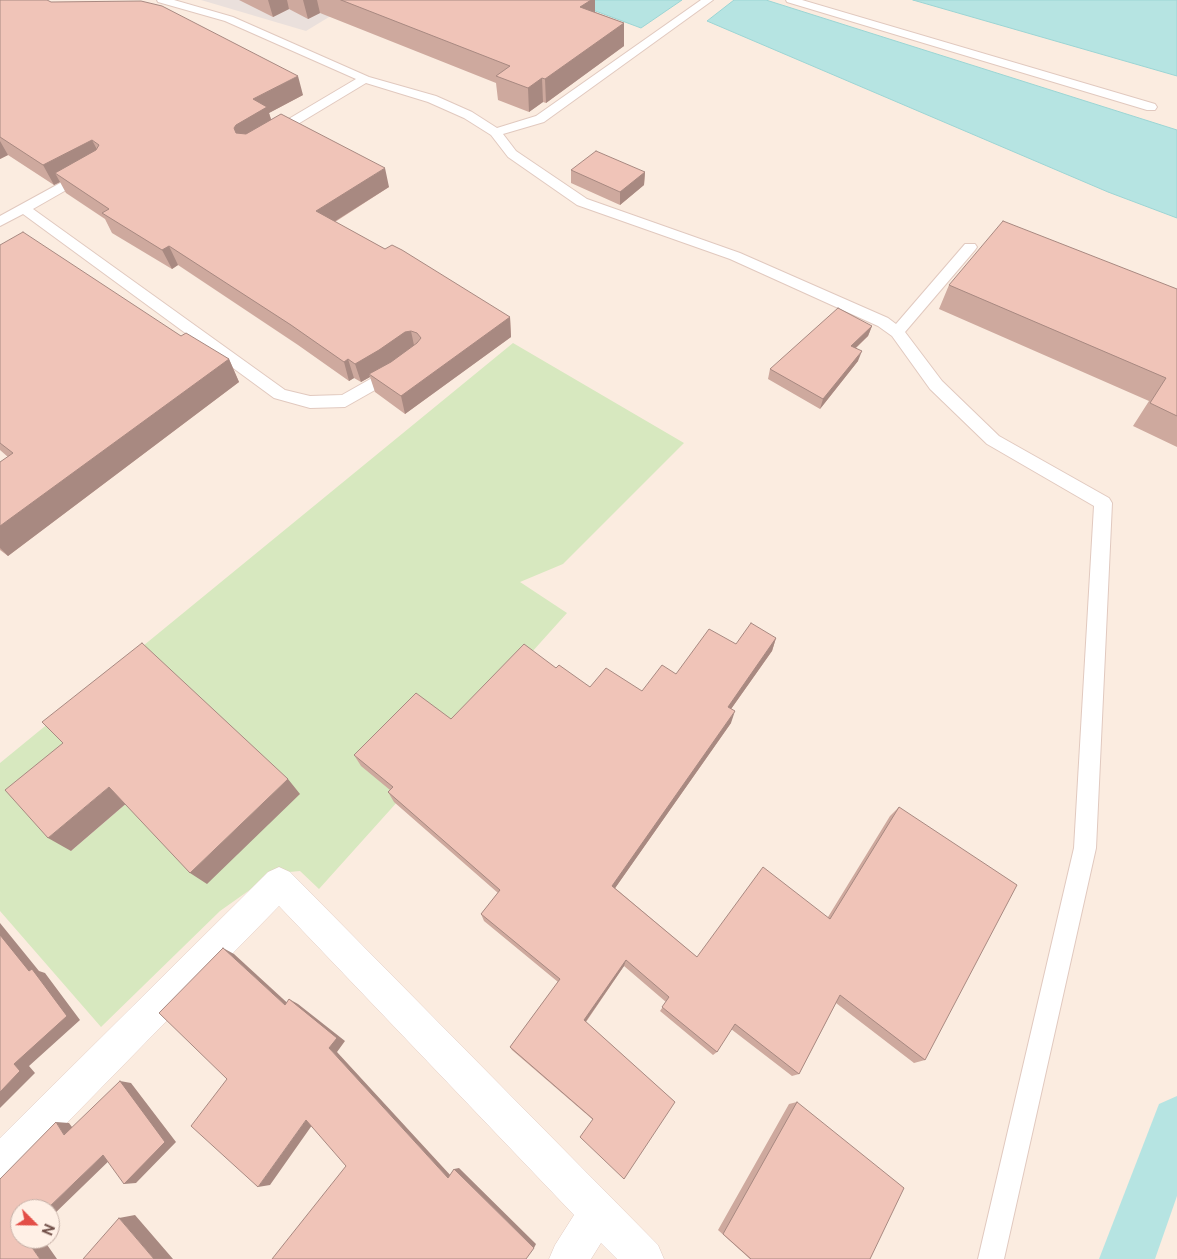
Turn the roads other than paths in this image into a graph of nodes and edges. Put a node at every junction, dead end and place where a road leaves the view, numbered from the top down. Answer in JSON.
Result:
{"nodes":[{"id":1,"x":162,"y":0,"type":"edge"},
{"id":2,"x":708,"y":0,"type":"edge"},
{"id":3,"x":791,"y":0,"type":"edge"},
{"id":4,"x":365,"y":79,"type":"junction"},
{"id":5,"x":1151,"y":108,"type":"dead end"},
{"id":6,"x":495,"y":132,"type":"junction"},
{"id":7,"x":265,"y":139,"type":"edge"},
{"id":8,"x":92,"y":170,"type":"edge"},
{"id":9,"x":23,"y":208,"type":"junction"},
{"id":10,"x":0,"y":222,"type":"edge"},
{"id":11,"x":970,"y":247,"type":"dead end"},
{"id":12,"x":897,"y":332,"type":"junction"},
{"id":13,"x":403,"y":366,"type":"edge"},
{"id":14,"x":0,"y":1166,"type":"edge"},
{"id":15,"x":598,"y":1212,"type":"junction"},
{"id":16,"x":569,"y":1259,"type":"edge"},
{"id":17,"x":644,"y":1259,"type":"edge"},
{"id":18,"x":991,"y":1259,"type":"edge"}],
"edges":[{"from":1,"to":4,"type":"lane"},
{"from":2,"to":6,"type":"lane"},
{"from":3,"to":5,"type":"lane"},
{"from":4,"to":6,"type":"lane"},
{"from":4,"to":7,"type":"lane"},
{"from":6,"to":12,"type":"lane"},
{"from":8,"to":9,"type":"lane"},
{"from":9,"to":10,"type":"lane"},
{"from":9,"to":13,"type":"lane"},
{"from":11,"to":12,"type":"lane"},
{"from":12,"to":18,"type":"lane"},
{"from":14,"to":15,"type":"street"},
{"from":15,"to":16,"type":"street"},
{"from":15,"to":17,"type":"street"}]}
